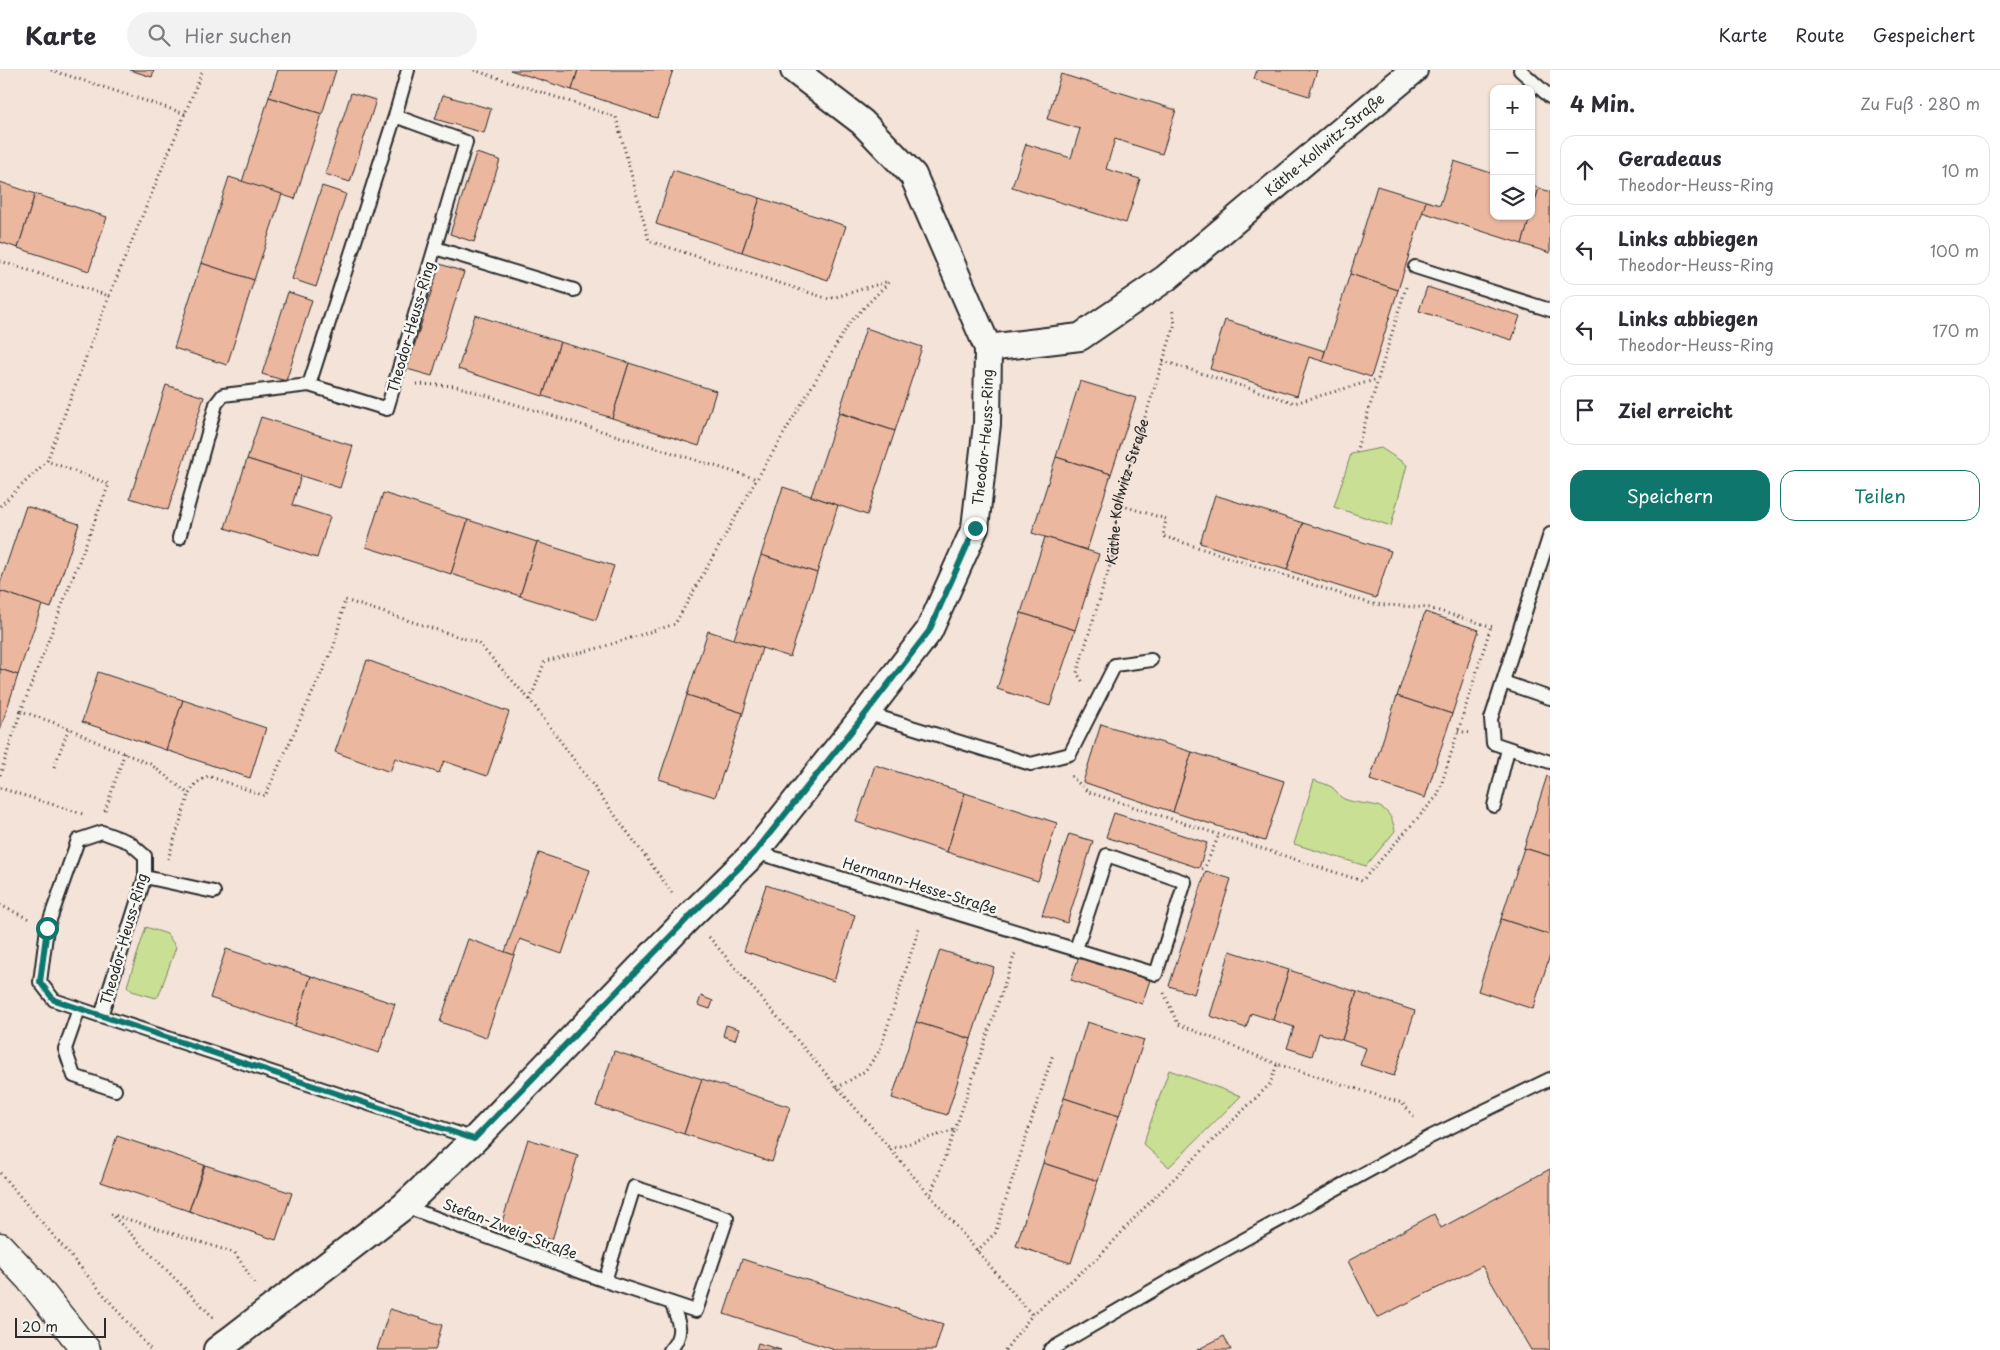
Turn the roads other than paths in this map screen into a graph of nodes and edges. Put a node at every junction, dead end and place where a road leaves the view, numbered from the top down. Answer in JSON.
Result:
{"nodes":[{"id":1,"x":408,"y":70,"type":"edge"},
{"id":2,"x":794,"y":70,"type":"edge"},
{"id":3,"x":1414,"y":70,"type":"edge"},
{"id":4,"x":1520,"y":70,"type":"edge"},
{"id":5,"x":1550,"y":97,"type":"edge"},
{"id":6,"x":395,"y":116,"type":"junction"},
{"id":7,"x":435,"y":248,"type":"junction"},
{"id":8,"x":1415,"y":267,"type":"road end"},
{"id":9,"x":574,"y":290,"type":"dead end"},
{"id":10,"x":1550,"y":310,"type":"edge"},
{"id":11,"x":988,"y":348,"type":"junction"},
{"id":12,"x":309,"y":385,"type":"junction"},
{"id":13,"x":1550,"y":534,"type":"edge"},
{"id":14,"x":179,"y":538,"type":"dead end"},
{"id":15,"x":1151,"y":660,"type":"dead end"},
{"id":16,"x":1502,"y":682,"type":"junction"},
{"id":17,"x":1550,"y":698,"type":"edge"},
{"id":18,"x":866,"y":713,"type":"junction"},
{"id":19,"x":1508,"y":749,"type":"junction"},
{"id":20,"x":1550,"y":762,"type":"edge"},
{"id":21,"x":1494,"y":806,"type":"dead end"},
{"id":22,"x":755,"y":852,"type":"junction"},
{"id":23,"x":145,"y":877,"type":"junction"},
{"id":24,"x":214,"y":892,"type":"dead end"},
{"id":25,"x":1076,"y":949,"type":"junction"},
{"id":26,"x":79,"y":1009,"type":"junction"},
{"id":27,"x":101,"y":1016,"type":"junction"},
{"id":28,"x":1550,"y":1079,"type":"edge"},
{"id":29,"x":115,"y":1090,"type":"dead end"},
{"id":30,"x":474,"y":1139,"type":"junction"},
{"id":31,"x":404,"y":1206,"type":"junction"},
{"id":32,"x":0,"y":1247,"type":"edge"},
{"id":33,"x":605,"y":1281,"type":"junction"},
{"id":34,"x":671,"y":1303,"type":"junction"},
{"id":35,"x":225,"y":1343,"type":"edge"},
{"id":36,"x":86,"y":1350,"type":"edge"},
{"id":37,"x":670,"y":1350,"type":"edge"},
{"id":38,"x":1050,"y":1350,"type":"edge"}],
"edges":[{"from":1,"to":6,"type":"lane"},
{"from":2,"to":11,"type":"street","name":"Theodor-Heuss-Ring"},
{"from":3,"to":11,"type":"street","name":"Käthe-Kollwitz-Straße"},
{"from":4,"to":5,"type":"lane"},
{"from":6,"to":7,"type":"lane","name":"Theodor-Heuss-Ring"},
{"from":6,"to":12,"type":"lane"},
{"from":7,"to":9,"type":"lane"},
{"from":7,"to":12,"type":"lane","name":"Theodor-Heuss-Ring"},
{"from":8,"to":10,"type":"lane"},
{"from":11,"to":18,"type":"street","name":"Theodor-Heuss-Ring"},
{"from":12,"to":14,"type":"lane"},
{"from":13,"to":16,"type":"lane"},
{"from":15,"to":18,"type":"lane"},
{"from":16,"to":17,"type":"lane"},
{"from":16,"to":19,"type":"lane"},
{"from":18,"to":22,"type":"street","name":"Theodor-Heuss-Ring"},
{"from":19,"to":20,"type":"lane"},
{"from":19,"to":21,"type":"lane"},
{"from":22,"to":25,"type":"lane","name":"Hermann-Hesse-Straße"},
{"from":22,"to":30,"type":"street","name":"Theodor-Heuss-Ring"},
{"from":23,"to":24,"type":"lane"},
{"from":23,"to":26,"type":"lane","name":"Theodor-Heuss-Ring"},
{"from":23,"to":27,"type":"lane","name":"Theodor-Heuss-Ring"},
{"from":25,"to":25,"type":"lane","name":"Hermann-Hesse-Straße"},
{"from":26,"to":27,"type":"lane","name":"Theodor-Heuss-Ring"},
{"from":26,"to":29,"type":"lane"},
{"from":27,"to":30,"type":"lane","name":"Theodor-Heuss-Ring"},
{"from":28,"to":38,"type":"lane"},
{"from":30,"to":31,"type":"street","name":"Theodor-Heuss-Ring"},
{"from":31,"to":33,"type":"lane","name":"Stefan-Zweig-Straße"},
{"from":31,"to":35,"type":"street","name":"Theodor-Heuss-Ring"},
{"from":32,"to":36,"type":"main road"},
{"from":33,"to":34,"type":"lane","name":"Stefan-Zweig-Straße"},
{"from":33,"to":34,"type":"lane","name":"Stefan-Zweig-Straße"},
{"from":34,"to":37,"type":"lane"}]}
